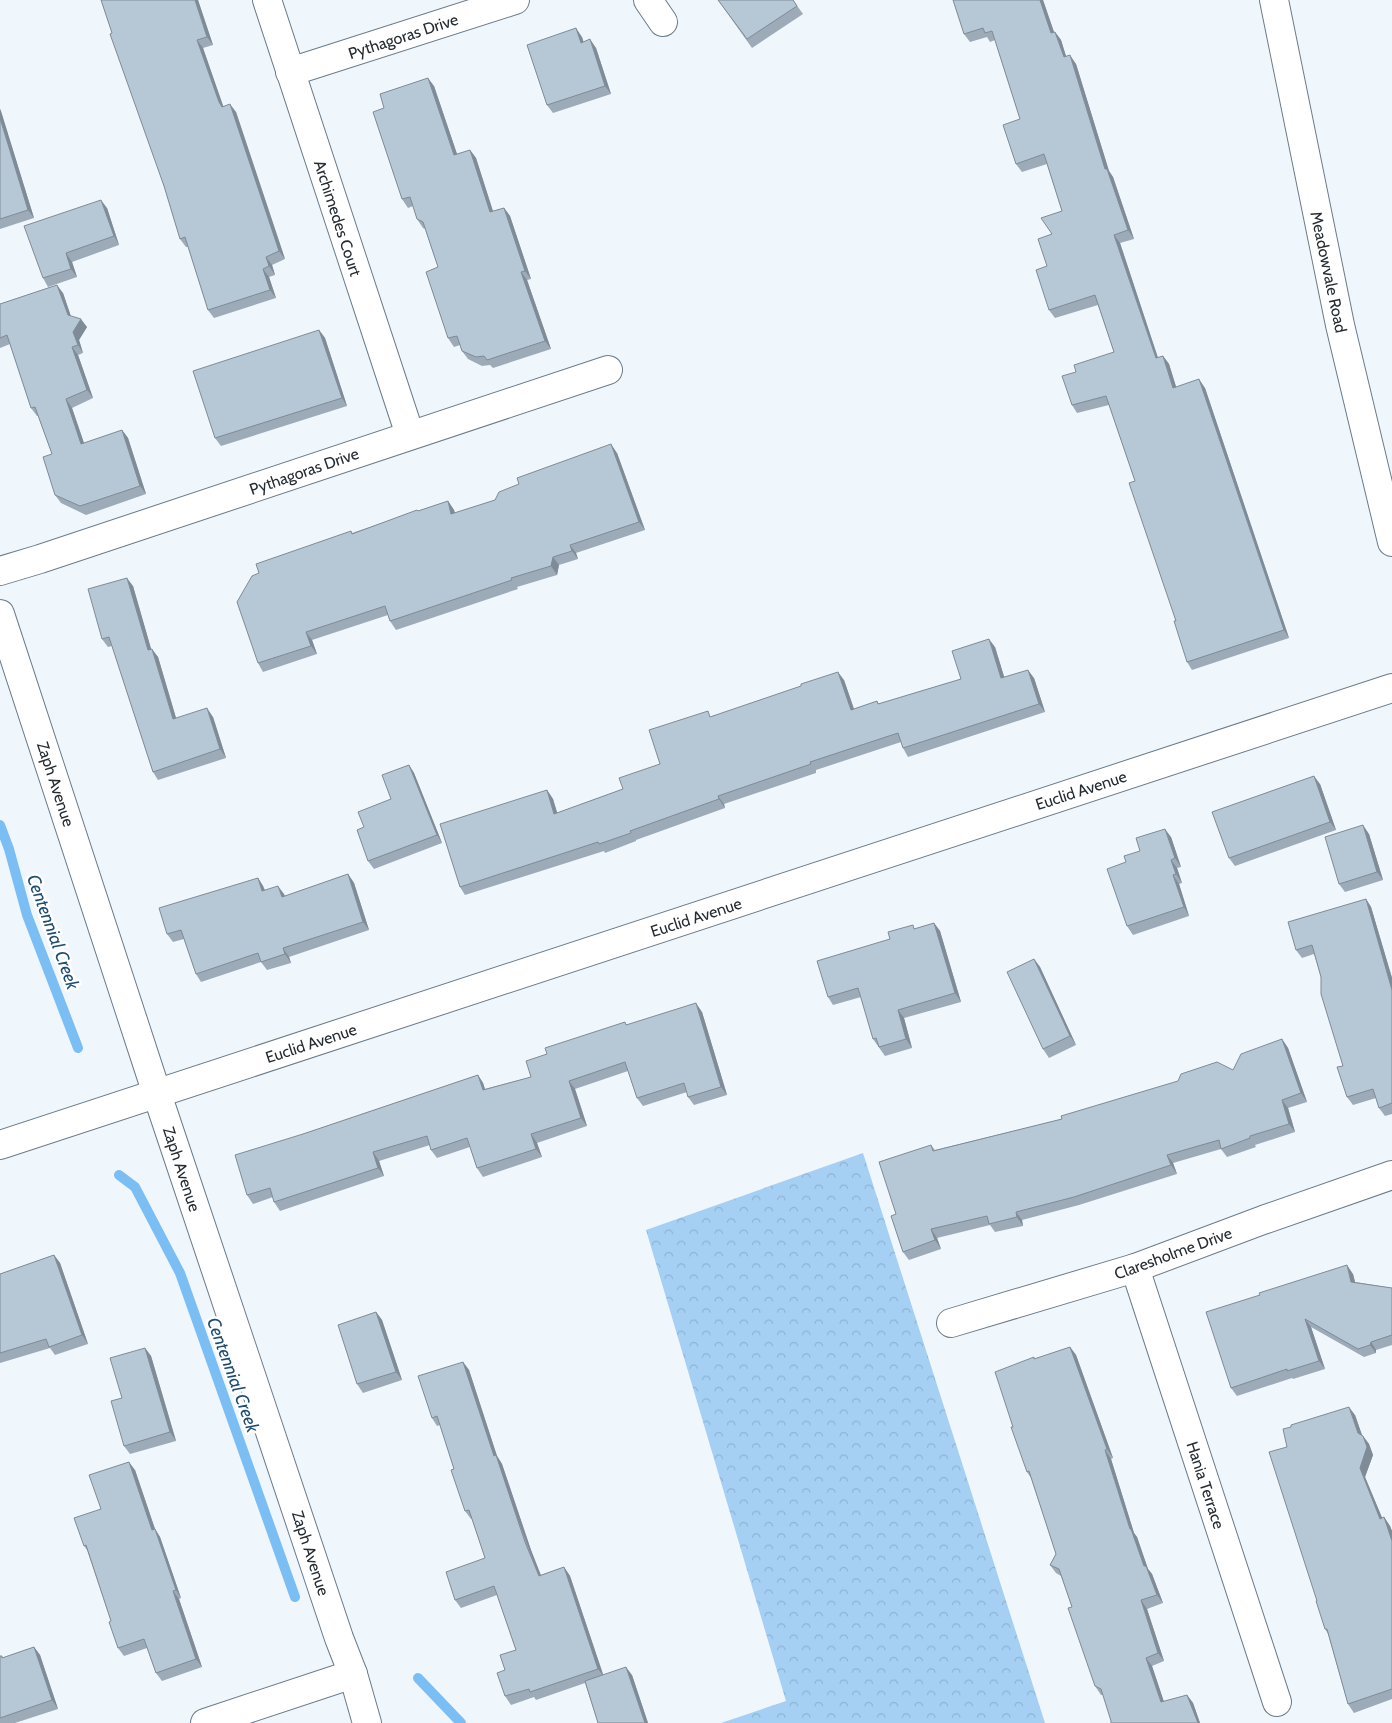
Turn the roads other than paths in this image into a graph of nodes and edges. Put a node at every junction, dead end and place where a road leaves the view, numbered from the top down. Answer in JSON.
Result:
{"nodes":[{"id":1,"x":267,"y":0,"type":"edge"},
{"id":2,"x":515,"y":0,"type":"edge"},
{"id":3,"x":648,"y":0,"type":"edge"},
{"id":4,"x":1274,"y":0,"type":"edge"},
{"id":5,"x":663,"y":22,"type":"dead end"},
{"id":6,"x":290,"y":72,"type":"junction"},
{"id":7,"x":608,"y":370,"type":"dead end"},
{"id":8,"x":410,"y":435,"type":"junction"},
{"id":9,"x":1392,"y":542,"type":"edge"},
{"id":10,"x":0,"y":570,"type":"edge"},
{"id":11,"x":0,"y":614,"type":"edge"},
{"id":12,"x":1392,"y":688,"type":"edge"},
{"id":13,"x":157,"y":1094,"type":"junction"},
{"id":14,"x":0,"y":1145,"type":"edge"},
{"id":15,"x":1392,"y":1175,"type":"edge"},
{"id":16,"x":1135,"y":1268,"type":"junction"},
{"id":17,"x":951,"y":1323,"type":"dead end"},
{"id":18,"x":353,"y":1674,"type":"junction"},
{"id":19,"x":1277,"y":1702,"type":"dead end"},
{"id":20,"x":205,"y":1723,"type":"edge"},
{"id":21,"x":367,"y":1723,"type":"edge"}],
"edges":[{"from":1,"to":6,"type":"street","name":"Archimedes Court"},
{"from":2,"to":6,"type":"street","name":"Pythagoras Drive"},
{"from":3,"to":5,"type":"street"},
{"from":4,"to":9,"type":"street","name":"Meadowvale Road"},
{"from":6,"to":8,"type":"street","name":"Archimedes Court"},
{"from":7,"to":8,"type":"street","name":"Pythagoras Drive"},
{"from":8,"to":10,"type":"street","name":"Pythagoras Drive"},
{"from":11,"to":13,"type":"street","name":"Zaph Avenue"},
{"from":12,"to":13,"type":"street","name":"Euclid Avenue"},
{"from":13,"to":14,"type":"street","name":"Euclid Avenue"},
{"from":13,"to":18,"type":"street","name":"Zaph Avenue"},
{"from":15,"to":16,"type":"street","name":"Claresholme Drive"},
{"from":16,"to":17,"type":"street","name":"Claresholme Drive"},
{"from":16,"to":19,"type":"street","name":"Hania Terrace"},
{"from":18,"to":20,"type":"street"},
{"from":18,"to":21,"type":"street","name":"Zaph Avenue"}]}
